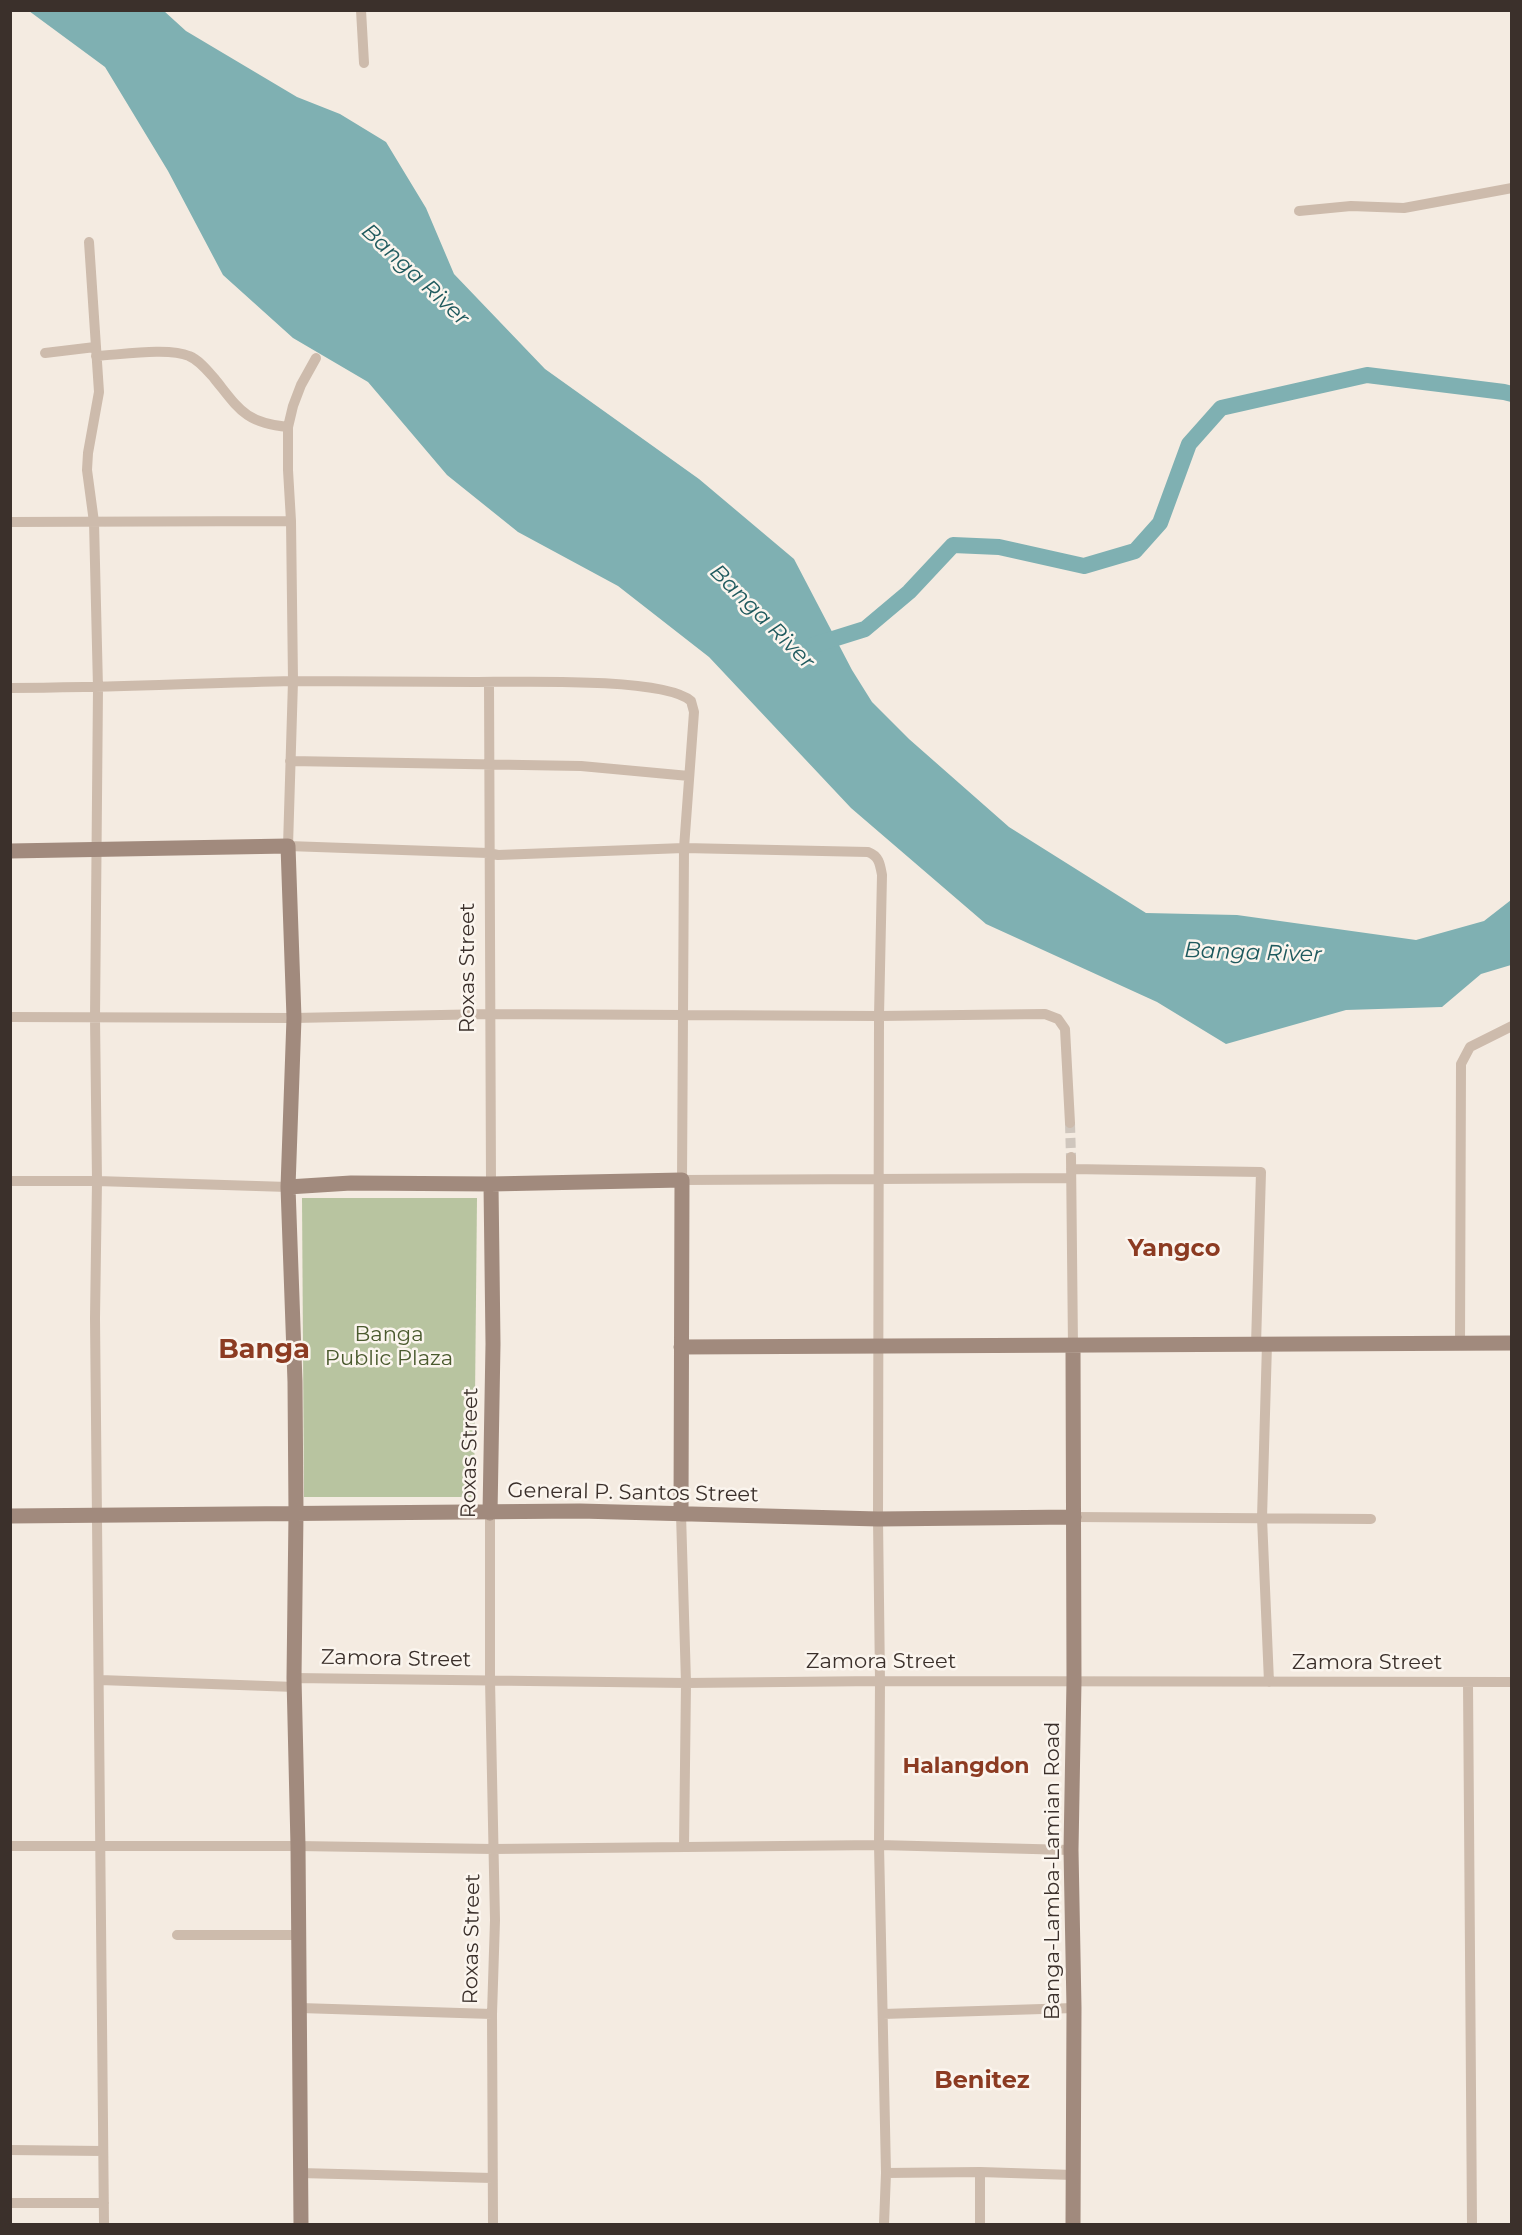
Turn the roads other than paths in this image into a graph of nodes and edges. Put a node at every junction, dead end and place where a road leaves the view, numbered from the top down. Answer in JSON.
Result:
{"nodes":[{"id":1,"x":361,"y":10,"type":"edge"},
{"id":2,"x":364,"y":63,"type":"dead end"},
{"id":3,"x":1512,"y":188,"type":"edge"},
{"id":4,"x":1299,"y":211,"type":"dead end"},
{"id":5,"x":89,"y":242,"type":"dead end"},
{"id":6,"x":96,"y":351,"type":"junction"},
{"id":7,"x":45,"y":353,"type":"dead end"},
{"id":8,"x":316,"y":358,"type":"dead end"},
{"id":9,"x":288,"y":427,"type":"junction"},
{"id":10,"x":291,"y":521,"type":"junction"},
{"id":11,"x":10,"y":522,"type":"edge"},
{"id":12,"x":94,"y":522,"type":"junction"},
{"id":13,"x":293,"y":681,"type":"junction"},
{"id":14,"x":489,"y":682,"type":"junction"},
{"id":15,"x":10,"y":688,"type":"edge"},
{"id":16,"x":98,"y":688,"type":"junction"},
{"id":17,"x":290,"y":760,"type":"junction"},
{"id":18,"x":490,"y":763,"type":"junction"},
{"id":19,"x":689,"y":776,"type":"junction"},
{"id":20,"x":288,"y":846,"type":"junction"},
{"id":21,"x":684,"y":848,"type":"junction"},
{"id":22,"x":10,"y":851,"type":"edge"},
{"id":23,"x":96,"y":851,"type":"junction"},
{"id":24,"x":488,"y":853,"type":"junction"},
{"id":25,"x":490,"y":1014,"type":"junction"},
{"id":26,"x":684,"y":1014,"type":"junction"},
{"id":27,"x":879,"y":1016,"type":"junction"},
{"id":28,"x":10,"y":1017,"type":"edge"},
{"id":29,"x":94,"y":1018,"type":"junction"},
{"id":30,"x":294,"y":1018,"type":"junction"},
{"id":31,"x":1512,"y":1026,"type":"edge"},
{"id":32,"x":1070,"y":1123,"type":"tunnel mouth"},
{"id":33,"x":1071,"y":1157,"type":"tunnel mouth"},
{"id":34,"x":1071,"y":1174,"type":"junction"},
{"id":35,"x":879,"y":1178,"type":"junction"},
{"id":36,"x":682,"y":1180,"type":"junction"},
{"id":37,"x":10,"y":1181,"type":"edge"},
{"id":38,"x":97,"y":1181,"type":"junction"},
{"id":39,"x":491,"y":1184,"type":"junction"},
{"id":40,"x":288,"y":1187,"type":"junction"},
{"id":41,"x":1460,"y":1343,"type":"junction"},
{"id":42,"x":1512,"y":1343,"type":"edge"},
{"id":43,"x":1261,"y":1344,"type":"junction"},
{"id":44,"x":681,"y":1347,"type":"junction"},
{"id":45,"x":879,"y":1347,"type":"junction"},
{"id":46,"x":1073,"y":1347,"type":"junction"},
{"id":47,"x":296,"y":1513,"type":"junction"},
{"id":48,"x":490,"y":1513,"type":"junction"},
{"id":49,"x":681,"y":1514,"type":"junction"},
{"id":50,"x":98,"y":1515,"type":"junction"},
{"id":51,"x":10,"y":1516,"type":"edge"},
{"id":52,"x":1074,"y":1517,"type":"junction"},
{"id":53,"x":1262,"y":1518,"type":"junction"},
{"id":54,"x":878,"y":1519,"type":"junction"},
{"id":55,"x":1371,"y":1519,"type":"dead end"},
{"id":56,"x":100,"y":1680,"type":"junction"},
{"id":57,"x":490,"y":1680,"type":"junction"},
{"id":58,"x":880,"y":1681,"type":"junction"},
{"id":59,"x":1074,"y":1681,"type":"junction"},
{"id":60,"x":1269,"y":1682,"type":"junction"},
{"id":61,"x":1512,"y":1682,"type":"edge"},
{"id":62,"x":295,"y":1683,"type":"junction"},
{"id":63,"x":686,"y":1683,"type":"junction"},
{"id":64,"x":1468,"y":1683,"type":"junction"},
{"id":65,"x":100,"y":1845,"type":"junction"},
{"id":66,"x":879,"y":1845,"type":"junction"},
{"id":67,"x":10,"y":1846,"type":"edge"},
{"id":68,"x":298,"y":1846,"type":"junction"},
{"id":69,"x":684,"y":1847,"type":"junction"},
{"id":70,"x":494,"y":1849,"type":"junction"},
{"id":71,"x":1071,"y":1850,"type":"junction"},
{"id":72,"x":177,"y":1935,"type":"dead end"},
{"id":73,"x":299,"y":1935,"type":"junction"},
{"id":74,"x":300,"y":2008,"type":"junction"},
{"id":75,"x":1074,"y":2008,"type":"junction"},
{"id":76,"x":492,"y":2014,"type":"junction"},
{"id":77,"x":883,"y":2014,"type":"junction"},
{"id":78,"x":10,"y":2150,"type":"edge"},
{"id":79,"x":103,"y":2151,"type":"junction"},
{"id":80,"x":980,"y":2172,"type":"junction"},
{"id":81,"x":300,"y":2173,"type":"junction"},
{"id":82,"x":886,"y":2173,"type":"junction"},
{"id":83,"x":1073,"y":2175,"type":"junction"},
{"id":84,"x":492,"y":2178,"type":"junction"},
{"id":85,"x":10,"y":2203,"type":"edge"},
{"id":86,"x":104,"y":2203,"type":"junction"},
{"id":87,"x":104,"y":2224,"type":"edge"},
{"id":88,"x":301,"y":2224,"type":"edge"},
{"id":89,"x":493,"y":2224,"type":"edge"},
{"id":90,"x":884,"y":2224,"type":"edge"},
{"id":91,"x":980,"y":2224,"type":"edge"},
{"id":92,"x":1073,"y":2224,"type":"edge"},
{"id":93,"x":1472,"y":2224,"type":"edge"}],
"edges":[{"from":1,"to":2,"type":"street"},
{"from":3,"to":4,"type":"street"},
{"from":5,"to":6,"type":"street"},
{"from":6,"to":7,"type":"street"},
{"from":6,"to":9,"type":"street"},
{"from":6,"to":12,"type":"street"},
{"from":8,"to":9,"type":"street"},
{"from":9,"to":10,"type":"street"},
{"from":10,"to":12,"type":"street"},
{"from":10,"to":13,"type":"street"},
{"from":11,"to":12,"type":"street"},
{"from":12,"to":16,"type":"street"},
{"from":13,"to":14,"type":"street"},
{"from":13,"to":16,"type":"street"},
{"from":13,"to":17,"type":"street"},
{"from":14,"to":18,"type":"street","name":"Roxas Street"},
{"from":14,"to":19,"type":"street"},
{"from":15,"to":16,"type":"street"},
{"from":16,"to":23,"type":"street"},
{"from":17,"to":18,"type":"street"},
{"from":17,"to":20,"type":"street"},
{"from":18,"to":19,"type":"street"},
{"from":18,"to":24,"type":"street","name":"Roxas Street"},
{"from":19,"to":21,"type":"street"},
{"from":20,"to":23,"type":"main road"},
{"from":20,"to":24,"type":"street"},
{"from":20,"to":30,"type":"main road"},
{"from":21,"to":24,"type":"street"},
{"from":21,"to":26,"type":"street"},
{"from":21,"to":27,"type":"street"},
{"from":22,"to":23,"type":"main road"},
{"from":23,"to":29,"type":"street"},
{"from":24,"to":25,"type":"street","name":"Roxas Street"},
{"from":25,"to":26,"type":"street"},
{"from":25,"to":30,"type":"street"},
{"from":25,"to":39,"type":"street","name":"Roxas Street"},
{"from":26,"to":27,"type":"street"},
{"from":26,"to":36,"type":"street"},
{"from":27,"to":32,"type":"street"},
{"from":27,"to":35,"type":"street"},
{"from":28,"to":29,"type":"street"},
{"from":29,"to":30,"type":"street"},
{"from":29,"to":38,"type":"street"},
{"from":30,"to":40,"type":"main road"},
{"from":31,"to":41,"type":"street"},
{"from":33,"to":34,"type":"street"},
{"from":34,"to":35,"type":"street"},
{"from":34,"to":43,"type":"street"},
{"from":34,"to":46,"type":"street"},
{"from":35,"to":36,"type":"street"},
{"from":35,"to":45,"type":"street"},
{"from":36,"to":39,"type":"main road"},
{"from":36,"to":44,"type":"main road"},
{"from":37,"to":38,"type":"street"},
{"from":38,"to":40,"type":"street"},
{"from":38,"to":50,"type":"street"},
{"from":39,"to":40,"type":"main road"},
{"from":39,"to":48,"type":"main road","name":"Roxas Street"},
{"from":40,"to":47,"type":"main road"},
{"from":41,"to":42,"type":"main road"},
{"from":41,"to":43,"type":"main road"},
{"from":43,"to":46,"type":"main road"},
{"from":43,"to":53,"type":"street"},
{"from":44,"to":45,"type":"main road"},
{"from":44,"to":49,"type":"main road"},
{"from":45,"to":46,"type":"main road"},
{"from":45,"to":54,"type":"street"},
{"from":46,"to":52,"type":"main road","name":"Banga-Lamba-Lamian Road"},
{"from":47,"to":48,"type":"main road","name":"General P. Santos Street"},
{"from":47,"to":50,"type":"main road","name":"General P. Santos Street"},
{"from":47,"to":62,"type":"main road"},
{"from":48,"to":49,"type":"main road","name":"General P. Santos Street"},
{"from":48,"to":57,"type":"street","name":"Roxas Street"},
{"from":49,"to":54,"type":"main road","name":"General P. Santos Street"},
{"from":49,"to":63,"type":"street"},
{"from":50,"to":51,"type":"main road","name":"General P. Santos Street"},
{"from":50,"to":56,"type":"street"},
{"from":52,"to":53,"type":"street"},
{"from":52,"to":54,"type":"main road","name":"General P. Santos Street"},
{"from":52,"to":59,"type":"main road","name":"Banga-Lamba-Lamian Road"},
{"from":53,"to":55,"type":"street"},
{"from":53,"to":60,"type":"street"},
{"from":54,"to":58,"type":"street"},
{"from":56,"to":62,"type":"street","name":"Zamora Street"},
{"from":56,"to":65,"type":"street"},
{"from":57,"to":62,"type":"street","name":"Zamora Street"},
{"from":57,"to":63,"type":"street","name":"Zamora Street"},
{"from":57,"to":70,"type":"street","name":"Roxas Street"},
{"from":58,"to":59,"type":"street","name":"Zamora Street"},
{"from":58,"to":63,"type":"street","name":"Zamora Street"},
{"from":58,"to":66,"type":"street"},
{"from":59,"to":60,"type":"street","name":"Zamora Street"},
{"from":59,"to":71,"type":"main road","name":"Banga-Lamba-Lamian Road"},
{"from":60,"to":64,"type":"street","name":"Zamora Street"},
{"from":61,"to":64,"type":"street","name":"Zamora Street"},
{"from":62,"to":68,"type":"main road"},
{"from":63,"to":69,"type":"street"},
{"from":64,"to":93,"type":"street"},
{"from":65,"to":67,"type":"street"},
{"from":65,"to":68,"type":"street"},
{"from":65,"to":79,"type":"street"},
{"from":66,"to":69,"type":"street"},
{"from":66,"to":71,"type":"street"},
{"from":66,"to":77,"type":"street"},
{"from":68,"to":70,"type":"street"},
{"from":68,"to":73,"type":"main road"},
{"from":69,"to":70,"type":"street"},
{"from":70,"to":76,"type":"street","name":"Roxas Street"},
{"from":71,"to":75,"type":"main road","name":"Banga-Lamba-Lamian Road"},
{"from":72,"to":73,"type":"street"},
{"from":73,"to":74,"type":"main road"},
{"from":74,"to":76,"type":"street"},
{"from":74,"to":81,"type":"main road"},
{"from":75,"to":77,"type":"street"},
{"from":75,"to":83,"type":"main road","name":"Banga-Lamba-Lamian Road"},
{"from":76,"to":84,"type":"street","name":"Roxas Street"},
{"from":77,"to":82,"type":"street"},
{"from":78,"to":79,"type":"street"},
{"from":79,"to":86,"type":"street"},
{"from":80,"to":82,"type":"street"},
{"from":80,"to":83,"type":"street"},
{"from":80,"to":91,"type":"street"},
{"from":81,"to":84,"type":"street"},
{"from":81,"to":88,"type":"main road"},
{"from":82,"to":90,"type":"street"},
{"from":83,"to":92,"type":"main road","name":"Banga-Lamba-Lamian Road"},
{"from":84,"to":89,"type":"street","name":"Roxas Street"},
{"from":85,"to":86,"type":"street"},
{"from":86,"to":87,"type":"street"}]}
